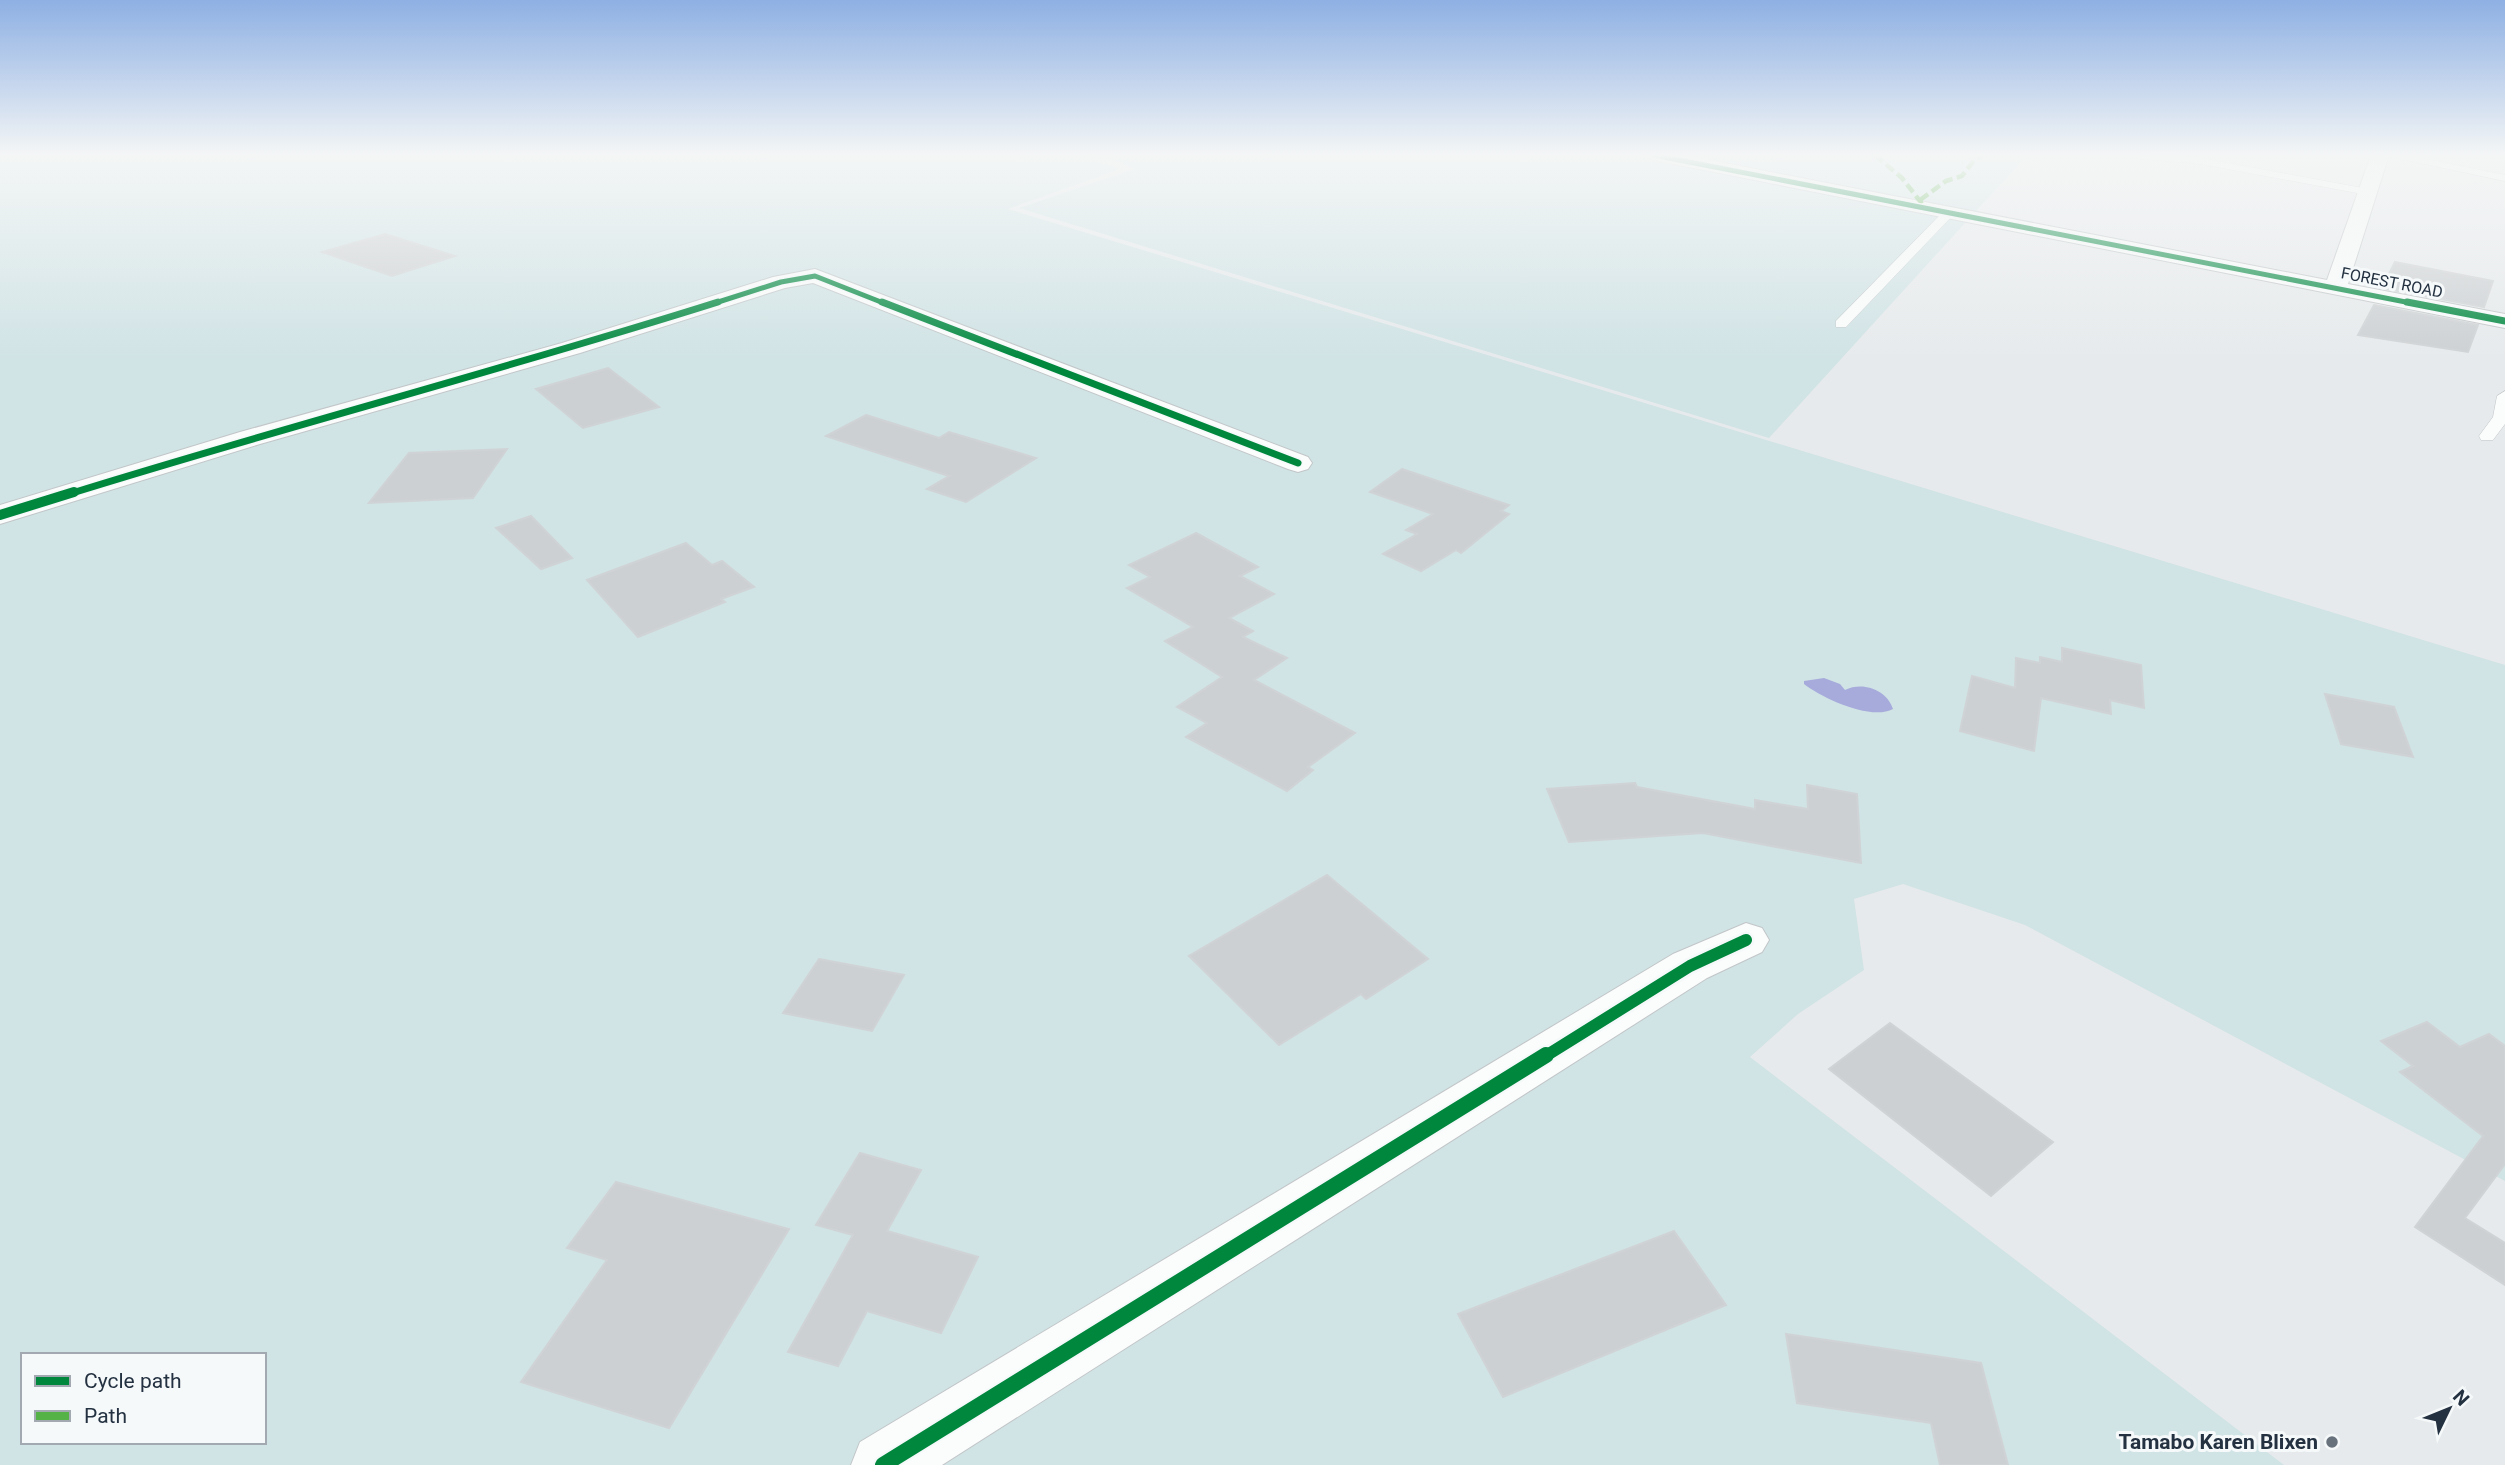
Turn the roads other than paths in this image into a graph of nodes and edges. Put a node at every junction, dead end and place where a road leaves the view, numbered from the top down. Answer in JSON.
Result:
{"nodes":[{"id":1,"x":1939,"y":223,"type":"edge"},
{"id":2,"x":2009,"y":223,"type":"edge"},
{"id":3,"x":2357,"y":223,"type":"edge"},
{"id":4,"x":2336,"y":287,"type":"junction"},
{"id":5,"x":2505,"y":321,"type":"edge"},
{"id":6,"x":1841,"y":324,"type":"dead end"},
{"id":7,"x":2505,"y":396,"type":"edge"},
{"id":8,"x":2487,"y":436,"type":"dead end"},
{"id":9,"x":1298,"y":463,"type":"dead end"},
{"id":10,"x":0,"y":515,"type":"edge"},
{"id":11,"x":1745,"y":940,"type":"dead end"},
{"id":12,"x":883,"y":1465,"type":"edge"}],
"edges":[{"from":1,"to":6,"type":"lane"},
{"from":2,"to":4,"type":"street","name":"FOREST ROAD"},
{"from":3,"to":4,"type":"street"},
{"from":4,"to":5,"type":"street","name":"FOREST ROAD"},
{"from":7,"to":8,"type":"lane"},
{"from":9,"to":10,"type":"street"},
{"from":11,"to":12,"type":"street"}]}
